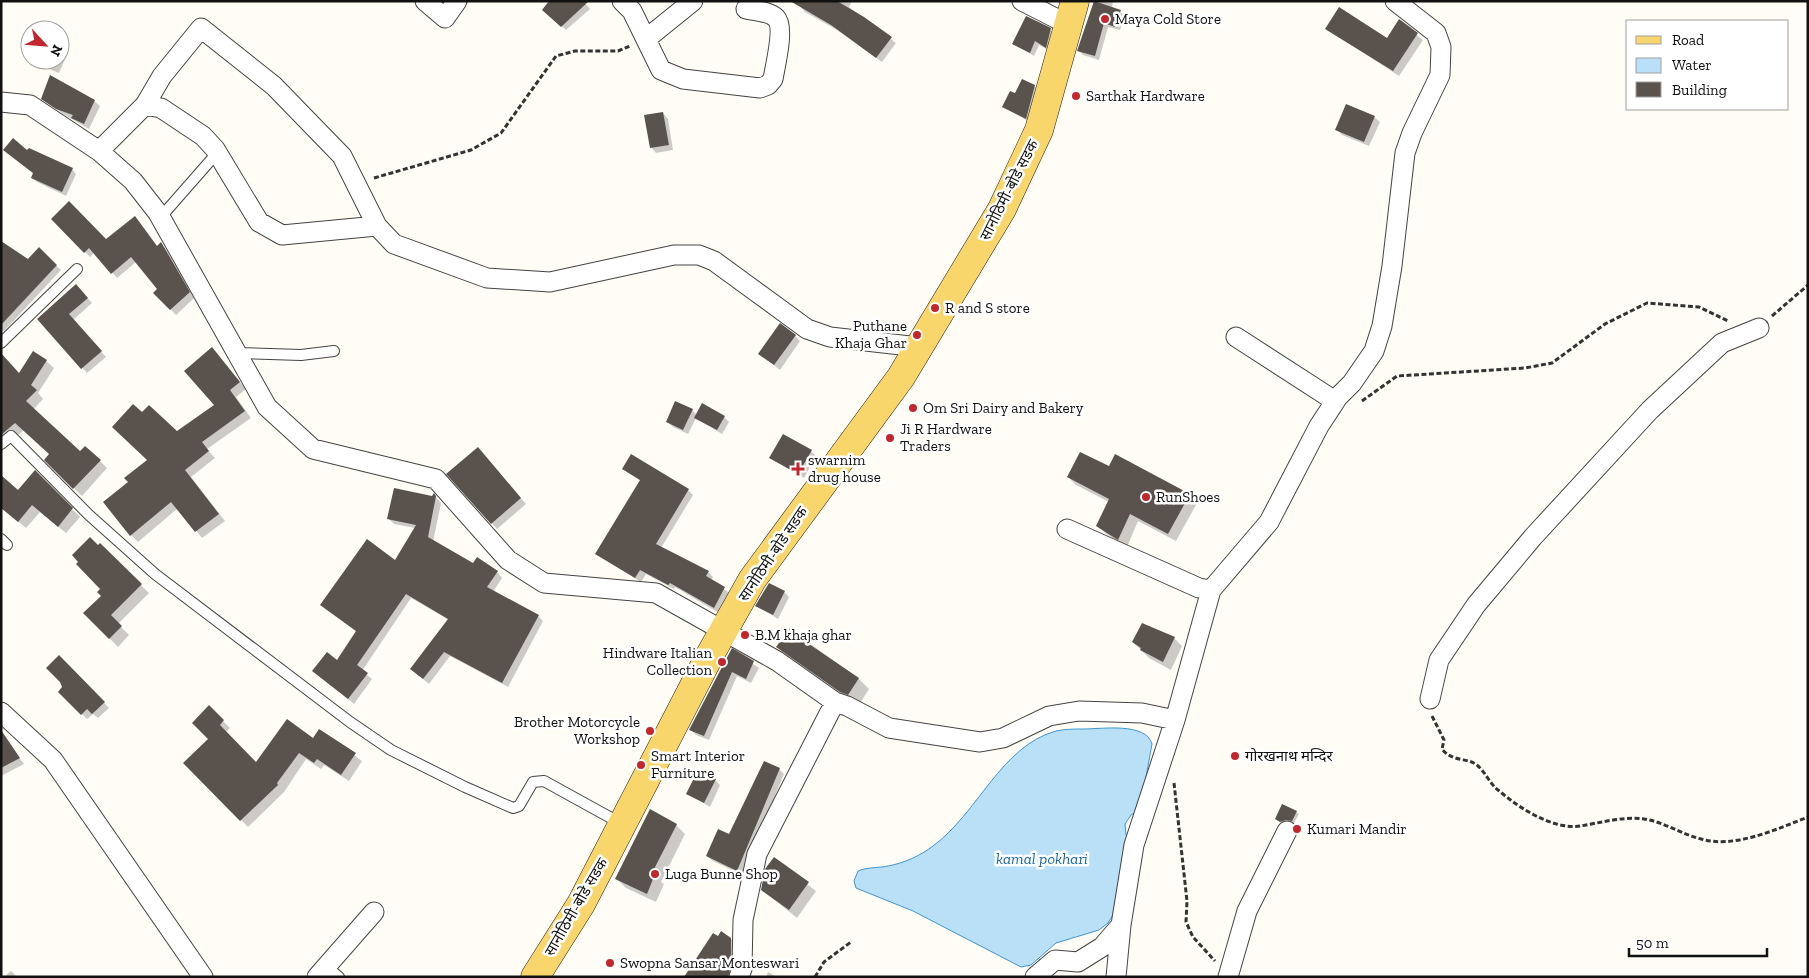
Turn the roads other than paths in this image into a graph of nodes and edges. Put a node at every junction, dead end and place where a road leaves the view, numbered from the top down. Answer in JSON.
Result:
{"nodes":[{"id":1,"x":424,"y":1,"type":"edge"},
{"id":2,"x":457,"y":1,"type":"edge"},
{"id":3,"x":622,"y":1,"type":"edge"},
{"id":4,"x":693,"y":1,"type":"edge"},
{"id":5,"x":1022,"y":1,"type":"edge"},
{"id":6,"x":1395,"y":1,"type":"edge"},
{"id":7,"x":746,"y":9,"type":"dead end"},
{"id":8,"x":1072,"y":13,"type":"edge"},
{"id":9,"x":646,"y":39,"type":"junction"},
{"id":10,"x":1,"y":102,"type":"edge"},
{"id":11,"x":145,"y":105,"type":"junction"},
{"id":12,"x":99,"y":151,"type":"junction"},
{"id":13,"x":217,"y":153,"type":"junction"},
{"id":14,"x":160,"y":218,"type":"junction"},
{"id":15,"x":377,"y":226,"type":"junction"},
{"id":16,"x":77,"y":269,"type":"dead end"},
{"id":17,"x":1758,"y":328,"type":"road end"},
{"id":18,"x":1236,"y":337,"type":"dead end"},
{"id":19,"x":1,"y":343,"type":"edge"},
{"id":20,"x":919,"y":347,"type":"junction"},
{"id":21,"x":334,"y":351,"type":"dead end"},
{"id":22,"x":237,"y":353,"type":"junction"},
{"id":23,"x":1335,"y":401,"type":"junction"},
{"id":24,"x":1,"y":444,"type":"edge"},
{"id":25,"x":1067,"y":529,"type":"dead end"},
{"id":26,"x":1211,"y":590,"type":"junction"},
{"id":27,"x":725,"y":631,"type":"junction"},
{"id":28,"x":1430,"y":699,"type":"road end"},
{"id":29,"x":835,"y":702,"type":"junction"},
{"id":30,"x":1,"y":712,"type":"edge"},
{"id":31,"x":1175,"y":720,"type":"junction"},
{"id":32,"x":623,"y":824,"type":"junction"},
{"id":33,"x":1287,"y":831,"type":"dead end"},
{"id":34,"x":374,"y":912,"type":"dead end"},
{"id":35,"x":1120,"y":925,"type":"junction"},
{"id":36,"x":327,"y":973,"type":"edge"},
{"id":37,"x":1229,"y":974,"type":"edge"},
{"id":38,"x":203,"y":977,"type":"edge"},
{"id":39,"x":535,"y":977,"type":"edge"},
{"id":40,"x":739,"y":977,"type":"edge"},
{"id":41,"x":1035,"y":977,"type":"edge"},
{"id":42,"x":1116,"y":977,"type":"edge"}],
"edges":[{"from":1,"to":2,"type":"street"},
{"from":3,"to":9,"type":"street"},
{"from":4,"to":9,"type":"street"},
{"from":5,"to":8,"type":"street"},
{"from":6,"to":23,"type":"street"},
{"from":7,"to":9,"type":"street"},
{"from":8,"to":20,"type":"main road","name":"सानोठिमी-बोडे सडक"},
{"from":10,"to":12,"type":"street"},
{"from":11,"to":12,"type":"street"},
{"from":11,"to":13,"type":"street"},
{"from":11,"to":15,"type":"street"},
{"from":12,"to":14,"type":"street"},
{"from":13,"to":14,"type":"lane"},
{"from":13,"to":15,"type":"street"},
{"from":14,"to":22,"type":"street"},
{"from":15,"to":20,"type":"street"},
{"from":16,"to":19,"type":"lane"},
{"from":17,"to":28,"type":"street"},
{"from":18,"to":23,"type":"street"},
{"from":20,"to":27,"type":"main road","name":"सानोठिमी-बोडे सडक"},
{"from":21,"to":22,"type":"lane"},
{"from":22,"to":27,"type":"street"},
{"from":23,"to":26,"type":"street"},
{"from":24,"to":32,"type":"lane"},
{"from":25,"to":26,"type":"street"},
{"from":26,"to":31,"type":"street"},
{"from":27,"to":29,"type":"street"},
{"from":27,"to":32,"type":"main road","name":"सानोठिमी-बोडे सडक"},
{"from":29,"to":31,"type":"street"},
{"from":29,"to":40,"type":"street"},
{"from":30,"to":38,"type":"street"},
{"from":31,"to":35,"type":"street"},
{"from":32,"to":39,"type":"main road","name":"सानोठिमी-बोडे सडक"},
{"from":33,"to":37,"type":"street"},
{"from":34,"to":36,"type":"street"},
{"from":35,"to":41,"type":"street"},
{"from":35,"to":42,"type":"street"}]}
